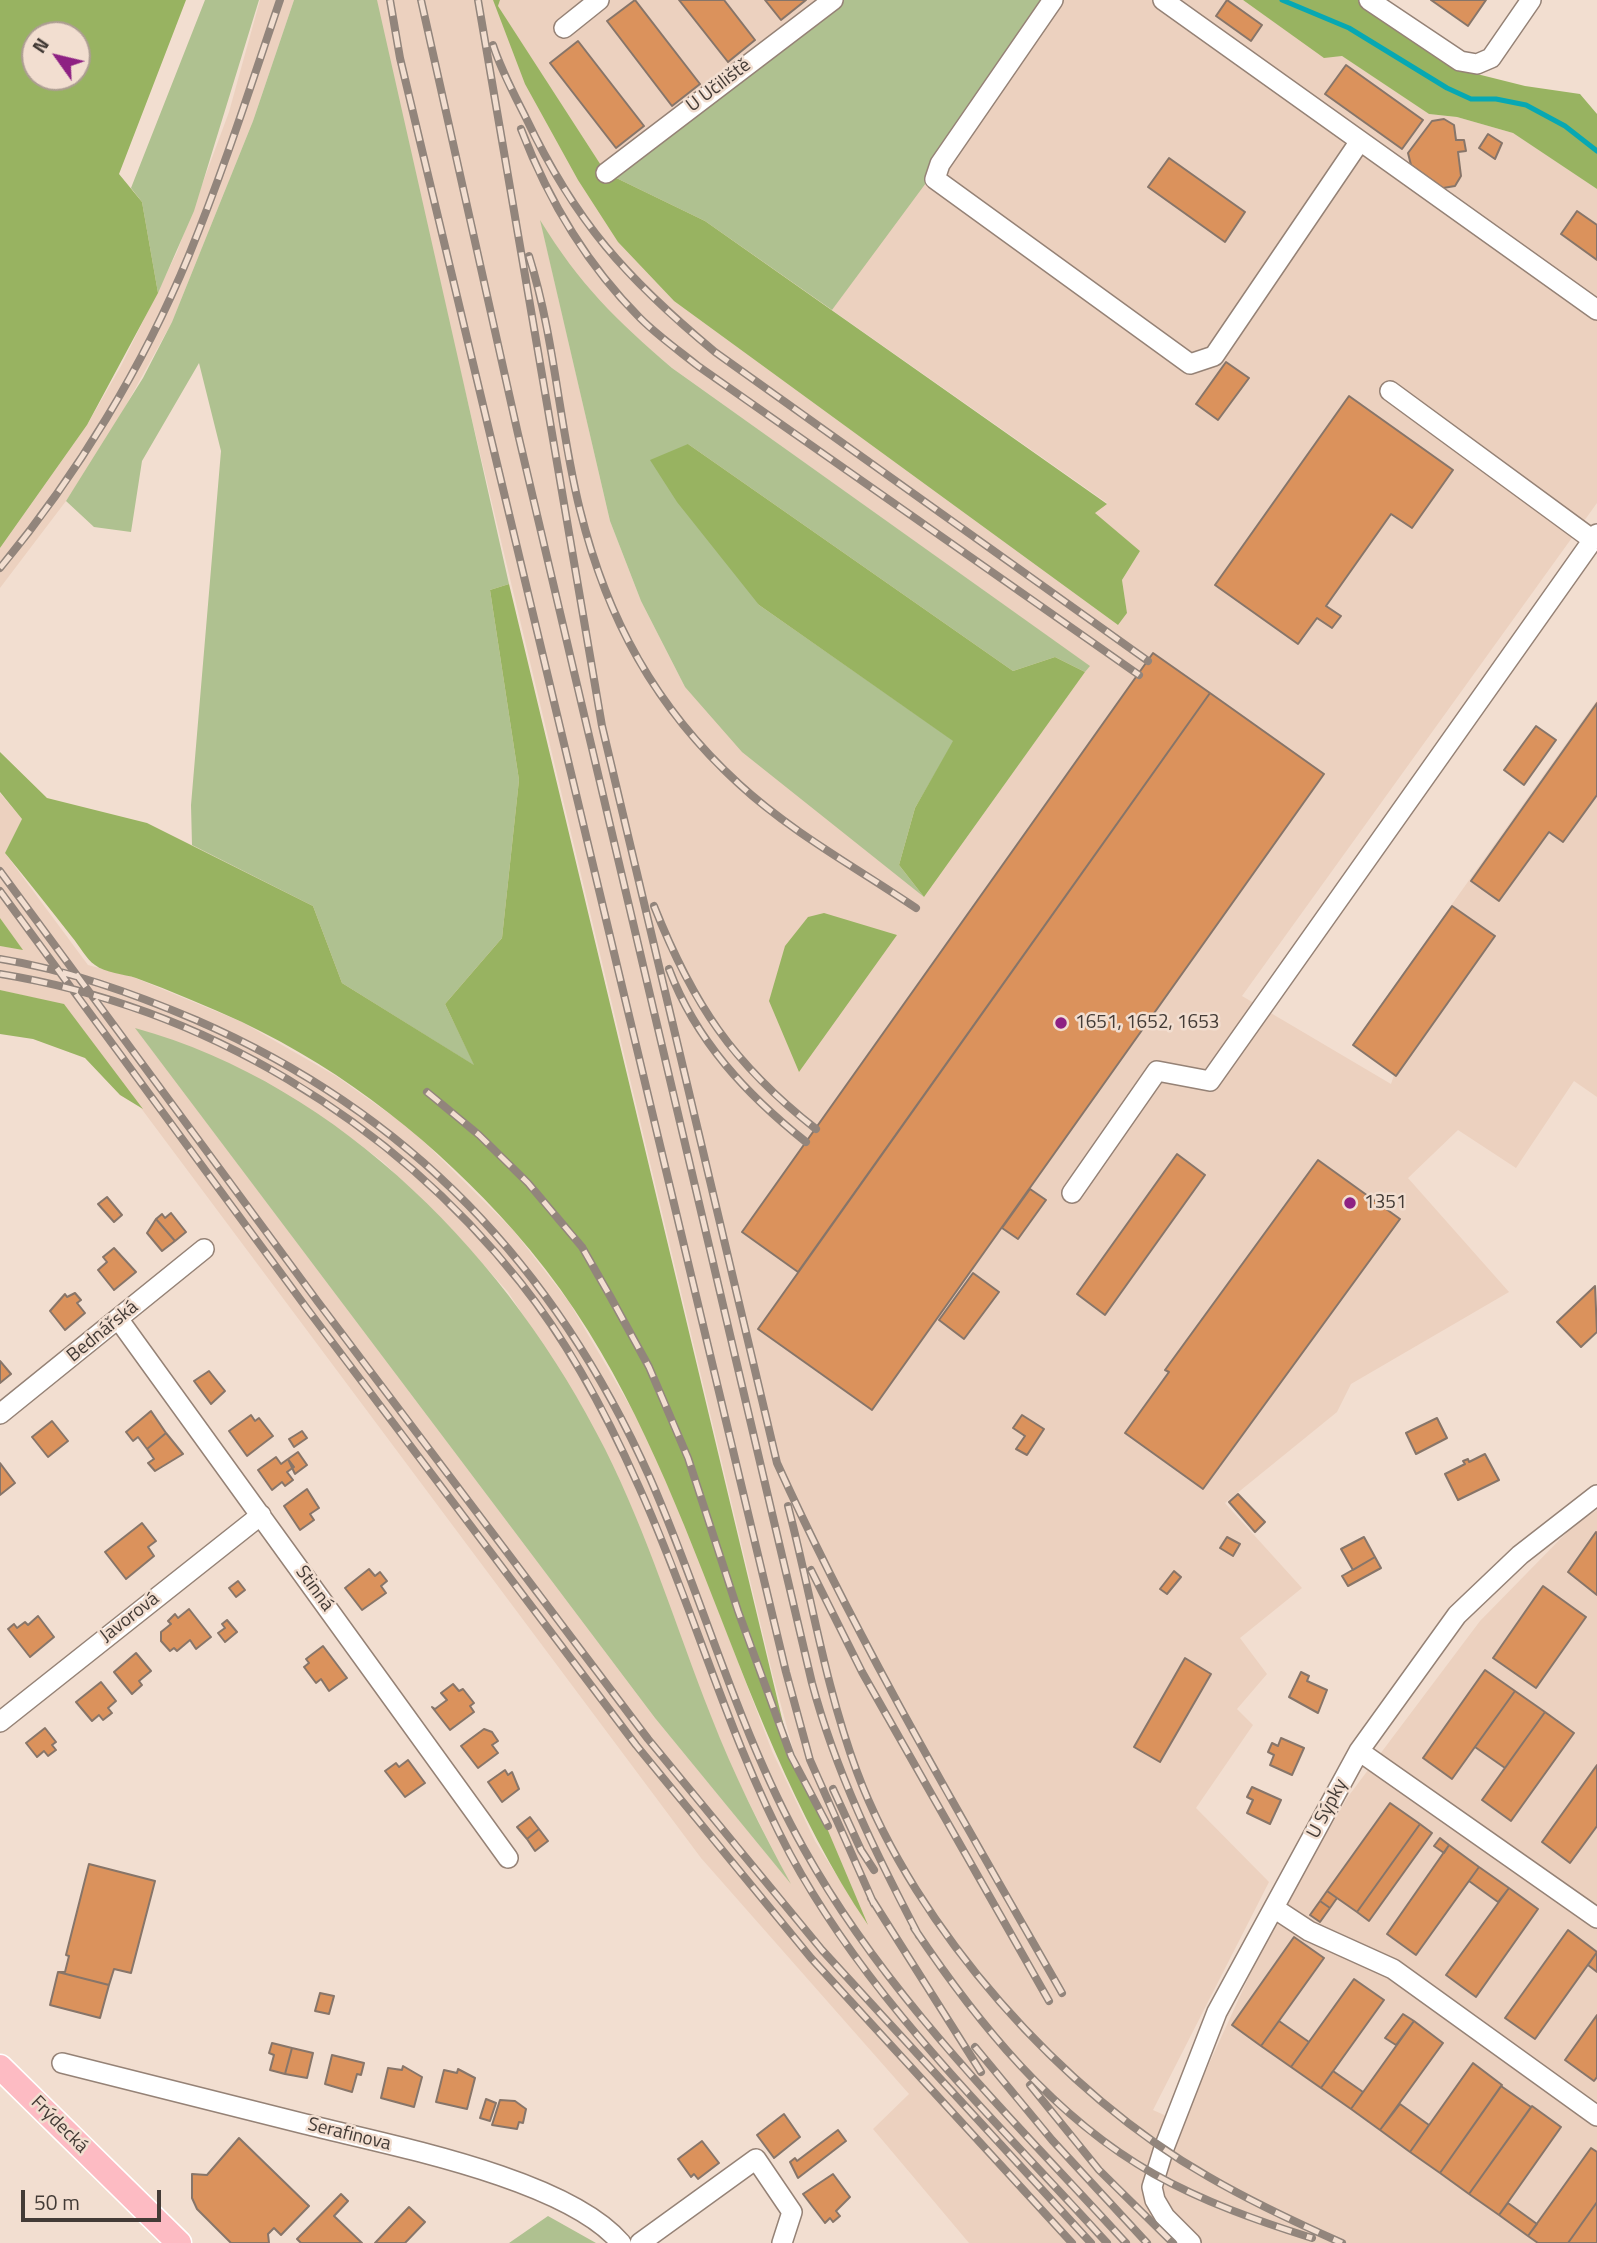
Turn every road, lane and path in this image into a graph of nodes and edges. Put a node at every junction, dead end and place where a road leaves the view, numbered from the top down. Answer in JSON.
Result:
{"nodes":[{"id":1,"x":599,"y":0,"type":"edge"},
{"id":2,"x":833,"y":0,"type":"edge"},
{"id":3,"x":1053,"y":0,"type":"edge"},
{"id":4,"x":1163,"y":0,"type":"edge"},
{"id":5,"x":1369,"y":0,"type":"edge"},
{"id":6,"x":1531,"y":0,"type":"edge"},
{"id":7,"x":564,"y":28,"type":"dead end"},
{"id":8,"x":1360,"y":141,"type":"junction"},
{"id":9,"x":606,"y":173,"type":"dead end"},
{"id":10,"x":1597,"y":310,"type":"edge"},
{"id":11,"x":1390,"y":391,"type":"dead end"},
{"id":12,"x":1595,"y":537,"type":"edge"},
{"id":13,"x":1072,"y":1193,"type":"dead end"},
{"id":14,"x":204,"y":1249,"type":"dead end"},
{"id":15,"x":119,"y":1320,"type":"junction"},
{"id":16,"x":0,"y":1414,"type":"edge"},
{"id":17,"x":1597,"y":1495,"type":"edge"},
{"id":18,"x":261,"y":1514,"type":"junction"},
{"id":19,"x":0,"y":1722,"type":"edge"},
{"id":20,"x":1359,"y":1751,"type":"junction"},
{"id":21,"x":508,"y":1858,"type":"dead end"},
{"id":22,"x":1274,"y":1908,"type":"junction"},
{"id":23,"x":1597,"y":1918,"type":"edge"},
{"id":24,"x":62,"y":2063,"type":"dead end"},
{"id":25,"x":0,"y":2067,"type":"edge"},
{"id":26,"x":1597,"y":2116,"type":"edge"},
{"id":27,"x":178,"y":2243,"type":"edge"},
{"id":28,"x":621,"y":2243,"type":"edge"},
{"id":29,"x":640,"y":2243,"type":"edge"},
{"id":30,"x":782,"y":2243,"type":"edge"},
{"id":31,"x":1191,"y":2243,"type":"edge"}],
"edges":[{"from":1,"to":7,"type":"street"},
{"from":2,"to":9,"type":"street","name":"U Učiliště"},
{"from":3,"to":8,"type":"street"},
{"from":4,"to":8,"type":"street"},
{"from":5,"to":6,"type":"street"},
{"from":8,"to":10,"type":"street"},
{"from":11,"to":12,"type":"street"},
{"from":12,"to":13,"type":"street"},
{"from":14,"to":15,"type":"street","name":"Bednářská"},
{"from":15,"to":16,"type":"street","name":"Bednářská"},
{"from":15,"to":18,"type":"street","name":"Stinná"},
{"from":17,"to":20,"type":"street","name":"U Sýpky"},
{"from":18,"to":19,"type":"street","name":"Javorová"},
{"from":18,"to":21,"type":"street","name":"Stinná"},
{"from":20,"to":22,"type":"street","name":"U Sýpky"},
{"from":20,"to":23,"type":"street"},
{"from":22,"to":26,"type":"street"},
{"from":22,"to":31,"type":"street","name":"U Sýpky"},
{"from":24,"to":28,"type":"street","name":"Serafinova"},
{"from":25,"to":27,"type":"main road","name":"Frýdecká"},
{"from":29,"to":30,"type":"street"}]}
